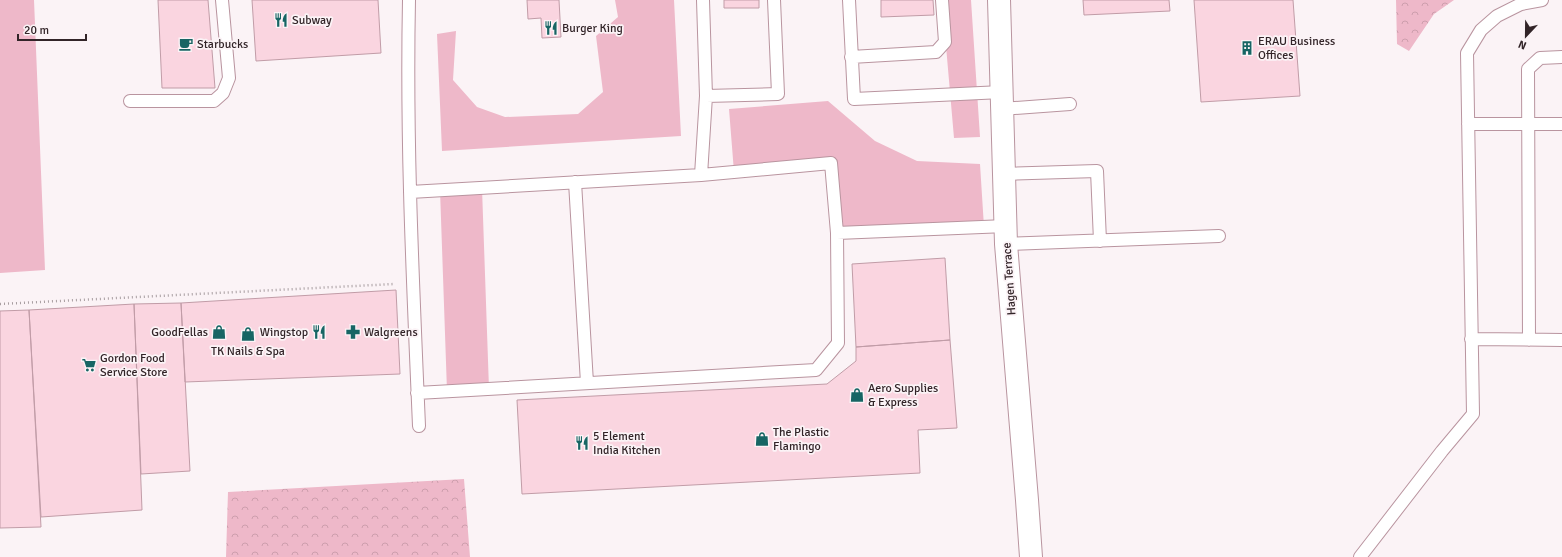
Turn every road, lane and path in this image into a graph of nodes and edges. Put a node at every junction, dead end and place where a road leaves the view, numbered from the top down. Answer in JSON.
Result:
{"nodes":[{"id":1,"x":222,"y":0,"type":"edge"},
{"id":2,"x":409,"y":0,"type":"edge"},
{"id":3,"x":703,"y":0,"type":"edge"},
{"id":4,"x":774,"y":0,"type":"edge"},
{"id":5,"x":849,"y":0,"type":"edge"},
{"id":6,"x":942,"y":0,"type":"edge"},
{"id":7,"x":999,"y":0,"type":"edge"},
{"id":8,"x":1542,"y":0,"type":"edge"},
{"id":9,"x":851,"y":57,"type":"junction"},
{"id":10,"x":1562,"y":58,"type":"edge"},
{"id":11,"x":706,"y":96,"type":"junction"},
{"id":12,"x":130,"y":101,"type":"dead end"},
{"id":13,"x":1002,"y":101,"type":"junction"},
{"id":14,"x":1070,"y":104,"type":"dead end"},
{"id":15,"x":1468,"y":124,"type":"junction"},
{"id":16,"x":1528,"y":124,"type":"junction"},
{"id":17,"x":1562,"y":124,"type":"edge"},
{"id":18,"x":1004,"y":174,"type":"junction"},
{"id":19,"x":701,"y":175,"type":"junction"},
{"id":20,"x":575,"y":182,"type":"junction"},
{"id":21,"x":410,"y":192,"type":"junction"},
{"id":22,"x":836,"y":233,"type":"junction"},
{"id":23,"x":1006,"y":235,"type":"junction"},
{"id":24,"x":1219,"y":236,"type":"dead end"},
{"id":25,"x":1100,"y":240,"type":"junction"},
{"id":26,"x":394,"y":284,"type":"dead end"},
{"id":27,"x":0,"y":304,"type":"edge"},
{"id":28,"x":1471,"y":339,"type":"junction"},
{"id":29,"x":1529,"y":340,"type":"junction"},
{"id":30,"x":1562,"y":340,"type":"edge"},
{"id":31,"x":587,"y":383,"type":"junction"},
{"id":32,"x":417,"y":393,"type":"junction"},
{"id":33,"x":419,"y":426,"type":"dead end"},
{"id":34,"x":1031,"y":557,"type":"edge"},
{"id":35,"x":1360,"y":557,"type":"edge"}],
"edges":[{"from":1,"to":12,"type":"lane"},
{"from":2,"to":21,"type":"lane"},
{"from":3,"to":11,"type":"lane"},
{"from":4,"to":11,"type":"lane"},
{"from":5,"to":9,"type":"lane"},
{"from":6,"to":9,"type":"lane"},
{"from":7,"to":13,"type":"street","name":"Hagen Terrace"},
{"from":8,"to":15,"type":"lane"},
{"from":9,"to":13,"type":"lane"},
{"from":10,"to":16,"type":"lane"},
{"from":11,"to":19,"type":"lane"},
{"from":13,"to":14,"type":"lane"},
{"from":13,"to":18,"type":"street","name":"Hagen Terrace"},
{"from":15,"to":16,"type":"lane"},
{"from":15,"to":28,"type":"lane"},
{"from":16,"to":17,"type":"lane"},
{"from":16,"to":29,"type":"lane"},
{"from":18,"to":23,"type":"street","name":"Hagen Terrace"},
{"from":18,"to":25,"type":"lane"},
{"from":19,"to":20,"type":"lane"},
{"from":19,"to":22,"type":"lane"},
{"from":20,"to":21,"type":"lane"},
{"from":20,"to":31,"type":"lane"},
{"from":21,"to":32,"type":"lane"},
{"from":22,"to":23,"type":"lane"},
{"from":22,"to":31,"type":"lane"},
{"from":23,"to":25,"type":"lane"},
{"from":23,"to":34,"type":"street","name":"Hagen Terrace"},
{"from":24,"to":25,"type":"lane"},
{"from":26,"to":27,"type":"path"},
{"from":28,"to":29,"type":"lane"},
{"from":28,"to":35,"type":"lane"},
{"from":29,"to":30,"type":"lane"},
{"from":31,"to":32,"type":"lane"},
{"from":32,"to":33,"type":"lane"}]}
